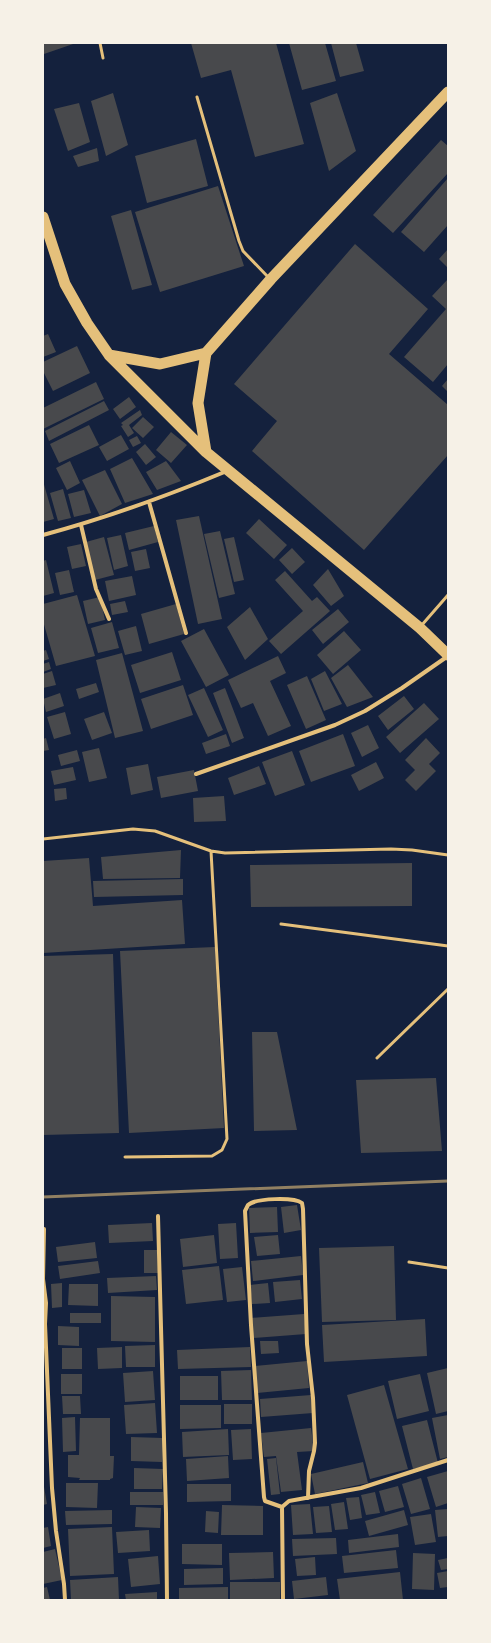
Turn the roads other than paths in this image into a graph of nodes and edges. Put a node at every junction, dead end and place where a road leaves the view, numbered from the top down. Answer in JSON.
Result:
{"nodes":[{"id":1,"x":100,"y":43,"type":"edge"},
{"id":2,"x":103,"y":58,"type":"dead end"},
{"id":3,"x":448,"y":92,"type":"edge"},
{"id":4,"x":196,"y":97,"type":"dead end"},
{"id":5,"x":43,"y":217,"type":"edge"},
{"id":6,"x":271,"y":280,"type":"junction"},
{"id":7,"x":206,"y":352,"type":"junction"},
{"id":8,"x":109,"y":355,"type":"junction"},
{"id":9,"x":206,"y":452,"type":"junction"},
{"id":10,"x":228,"y":470,"type":"junction"},
{"id":11,"x":149,"y":502,"type":"junction"},
{"id":12,"x":81,"y":525,"type":"junction"},
{"id":13,"x":43,"y":535,"type":"edge"},
{"id":14,"x":448,"y":595,"type":"edge"},
{"id":15,"x":109,"y":619,"type":"dead end"},
{"id":16,"x":420,"y":628,"type":"junction"},
{"id":17,"x":186,"y":633,"type":"dead end"},
{"id":18,"x":448,"y":656,"type":"edge"},
{"id":19,"x":196,"y":774,"type":"dead end"},
{"id":20,"x":43,"y":839,"type":"edge"},
{"id":21,"x":211,"y":851,"type":"junction"},
{"id":22,"x":448,"y":855,"type":"edge"},
{"id":23,"x":282,"y":924,"type":"dead end"},
{"id":24,"x":448,"y":946,"type":"edge"},
{"id":25,"x":448,"y":989,"type":"edge"},
{"id":26,"x":377,"y":1058,"type":"dead end"},
{"id":27,"x":124,"y":1157,"type":"dead end"},
{"id":28,"x":158,"y":1216,"type":"dead end"},
{"id":29,"x":44,"y":1229,"type":"dead end"},
{"id":30,"x":409,"y":1262,"type":"dead end"},
{"id":31,"x":448,"y":1268,"type":"edge"},
{"id":32,"x":448,"y":1460,"type":"edge"},
{"id":33,"x":308,"y":1498,"type":"junction"},
{"id":34,"x":282,"y":1507,"type":"junction"},
{"id":35,"x":65,"y":1600,"type":"edge"},
{"id":36,"x":167,"y":1600,"type":"edge"},
{"id":37,"x":283,"y":1600,"type":"edge"}],
"edges":[{"from":1,"to":2,"type":"lane"},
{"from":3,"to":6,"type":"highway"},
{"from":4,"to":6,"type":"lane"},
{"from":5,"to":8,"type":"highway"},
{"from":6,"to":7,"type":"highway"},
{"from":7,"to":8,"type":"highway"},
{"from":7,"to":9,"type":"highway"},
{"from":8,"to":9,"type":"highway"},
{"from":9,"to":10,"type":"highway"},
{"from":10,"to":11,"type":"street"},
{"from":10,"to":16,"type":"highway"},
{"from":11,"to":12,"type":"street"},
{"from":11,"to":17,"type":"street"},
{"from":12,"to":13,"type":"street"},
{"from":12,"to":15,"type":"street"},
{"from":14,"to":16,"type":"lane"},
{"from":16,"to":18,"type":"highway"},
{"from":18,"to":19,"type":"street"},
{"from":20,"to":21,"type":"lane"},
{"from":21,"to":22,"type":"lane"},
{"from":21,"to":27,"type":"lane"},
{"from":23,"to":24,"type":"lane"},
{"from":25,"to":26,"type":"lane"},
{"from":28,"to":36,"type":"street"},
{"from":29,"to":35,"type":"street"},
{"from":30,"to":31,"type":"lane"},
{"from":32,"to":33,"type":"street"},
{"from":33,"to":34,"type":"street"},
{"from":33,"to":34,"type":"street"},
{"from":34,"to":37,"type":"street"}]}
